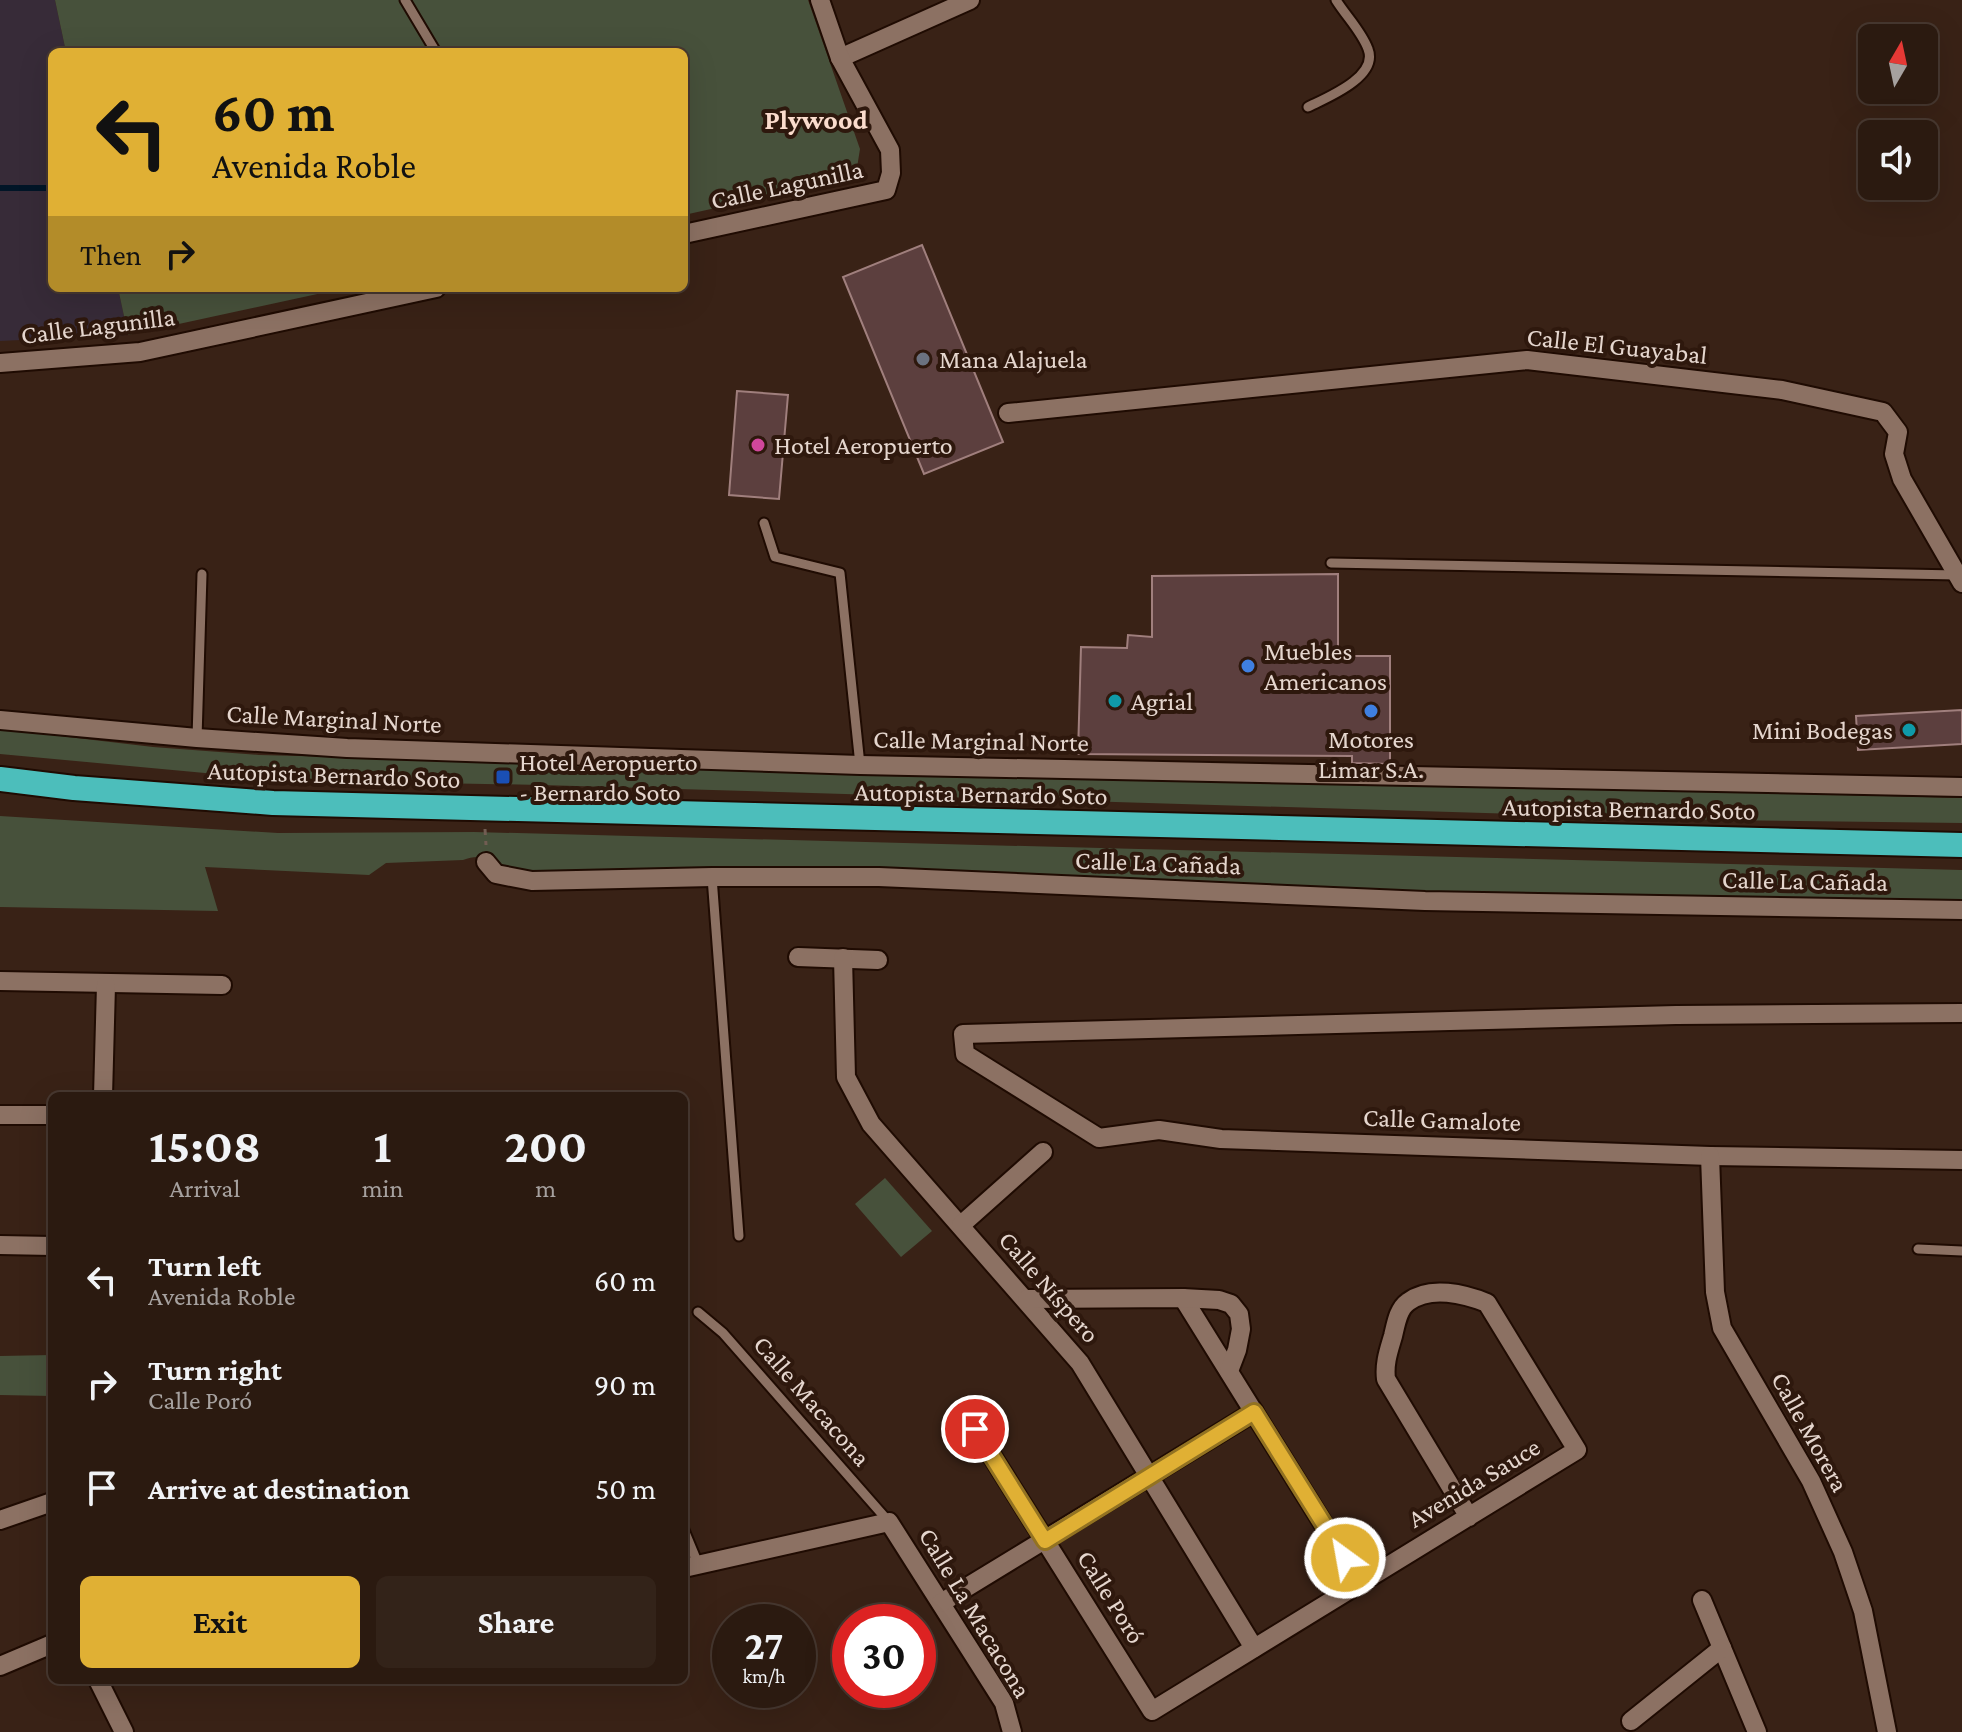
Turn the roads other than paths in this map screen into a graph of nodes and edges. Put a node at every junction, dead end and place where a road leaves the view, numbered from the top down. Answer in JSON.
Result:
{"nodes":[{"id":1,"x":405,"y":0,"type":"edge"},
{"id":2,"x":820,"y":0,"type":"edge"},
{"id":3,"x":970,"y":0,"type":"edge"},
{"id":4,"x":1336,"y":0,"type":"edge"},
{"id":5,"x":434,"y":48,"type":"edge"},
{"id":6,"x":840,"y":58,"type":"junction"},
{"id":7,"x":1308,"y":107,"type":"dead end"},
{"id":8,"x":688,"y":233,"type":"edge"},
{"id":9,"x":418,"y":292,"type":"edge"},
{"id":10,"x":0,"y":363,"type":"edge"},
{"id":11,"x":1008,"y":413,"type":"dead end"},
{"id":12,"x":764,"y":523,"type":"dead end"},
{"id":13,"x":1331,"y":563,"type":"dead end"},
{"id":14,"x":202,"y":574,"type":"dead end"},
{"id":15,"x":1959,"y":579,"type":"edge"},
{"id":16,"x":0,"y":720,"type":"edge"},
{"id":17,"x":197,"y":738,"type":"junction"},
{"id":18,"x":860,"y":765,"type":"junction"},
{"id":19,"x":0,"y":779,"type":"edge"},
{"id":20,"x":1962,"y":787,"type":"edge"},
{"id":21,"x":1962,"y":845,"type":"edge"},
{"id":22,"x":486,"y":862,"type":"road end"},
{"id":23,"x":712,"y":877,"type":"junction"},
{"id":24,"x":1962,"y":910,"type":"edge"},
{"id":25,"x":798,"y":957,"type":"dead end"},
{"id":26,"x":843,"y":958,"type":"junction"},
{"id":27,"x":878,"y":960,"type":"dead end"},
{"id":28,"x":0,"y":981,"type":"edge"},
{"id":29,"x":106,"y":985,"type":"junction"},
{"id":30,"x":222,"y":985,"type":"dead end"},
{"id":31,"x":1962,"y":1013,"type":"edge"},
{"id":32,"x":103,"y":1092,"type":"edge"},
{"id":33,"x":0,"y":1115,"type":"edge"},
{"id":34,"x":48,"y":1115,"type":"edge"},
{"id":35,"x":1043,"y":1152,"type":"dead end"},
{"id":36,"x":1710,"y":1156,"type":"junction"},
{"id":37,"x":1962,"y":1160,"type":"edge"},
{"id":38,"x":961,"y":1225,"type":"junction"},
{"id":39,"x":739,"y":1236,"type":"dead end"},
{"id":40,"x":0,"y":1245,"type":"edge"},
{"id":41,"x":48,"y":1246,"type":"edge"},
{"id":42,"x":1918,"y":1249,"type":"dead end"},
{"id":43,"x":1962,"y":1251,"type":"edge"},
{"id":44,"x":1183,"y":1298,"type":"junction"},
{"id":45,"x":1027,"y":1299,"type":"junction"},
{"id":46,"x":698,"y":1312,"type":"dead end"},
{"id":47,"x":1229,"y":1371,"type":"junction"},
{"id":48,"x":1254,"y":1412,"type":"junction"},
{"id":49,"x":975,"y":1429,"type":"dead end"},
{"id":50,"x":1151,"y":1476,"type":"junction"},
{"id":51,"x":48,"y":1503,"type":"edge"},
{"id":52,"x":1469,"y":1517,"type":"junction"},
{"id":53,"x":0,"y":1520,"type":"edge"},
{"id":54,"x":889,"y":1522,"type":"junction"},
{"id":55,"x":1045,"y":1541,"type":"junction"},
{"id":56,"x":691,"y":1567,"type":"edge"},
{"id":57,"x":1360,"y":1583,"type":"junction"},
{"id":58,"x":1702,"y":1600,"type":"dead end"},
{"id":59,"x":941,"y":1603,"type":"junction"},
{"id":60,"x":48,"y":1646,"type":"edge"},
{"id":61,"x":1254,"y":1648,"type":"junction"},
{"id":62,"x":1722,"y":1648,"type":"junction"},
{"id":63,"x":0,"y":1666,"type":"edge"},
{"id":64,"x":100,"y":1684,"type":"edge"},
{"id":65,"x":1152,"y":1711,"type":"joint"},
{"id":66,"x":1631,"y":1721,"type":"dead end"},
{"id":67,"x":124,"y":1732,"type":"edge"},
{"id":68,"x":1012,"y":1732,"type":"edge"},
{"id":69,"x":1757,"y":1732,"type":"edge"},
{"id":70,"x":1887,"y":1732,"type":"edge"}],
"edges":[{"from":1,"to":5,"type":"lane"},
{"from":2,"to":6,"type":"street","name":"Calle Lagunilla"},
{"from":3,"to":6,"type":"street"},
{"from":4,"to":7,"type":"lane"},
{"from":6,"to":8,"type":"street","name":"Calle Lagunilla"},
{"from":9,"to":10,"type":"street","name":"Calle Lagunilla"},
{"from":11,"to":15,"type":"street","name":"Calle El Guayabal"},
{"from":12,"to":18,"type":"lane"},
{"from":13,"to":15,"type":"lane"},
{"from":14,"to":17,"type":"lane"},
{"from":16,"to":17,"type":"street","name":"Calle Marginal Norte"},
{"from":17,"to":18,"type":"street","name":"Calle Marginal Norte"},
{"from":18,"to":20,"type":"street","name":"Calle Marginal Norte"},
{"from":19,"to":21,"type":"highway","name":"Autopista Bernardo Soto"},
{"from":22,"to":23,"type":"street","name":"Calle La Cañada"},
{"from":23,"to":24,"type":"street","name":"Calle La Cañada"},
{"from":23,"to":39,"type":"lane"},
{"from":25,"to":26,"type":"street"},
{"from":26,"to":27,"type":"street"},
{"from":26,"to":38,"type":"street","name":"Calle Níspero"},
{"from":28,"to":29,"type":"street"},
{"from":29,"to":30,"type":"street"},
{"from":29,"to":32,"type":"street"},
{"from":31,"to":36,"type":"street","name":"Calle Gamalote"},
{"from":33,"to":34,"type":"street"},
{"from":35,"to":38,"type":"street"},
{"from":36,"to":37,"type":"street","name":"Calle Gamalote"},
{"from":36,"to":70,"type":"street","name":"Calle Morera"},
{"from":38,"to":45,"type":"street","name":"Calle Níspero"},
{"from":40,"to":41,"type":"street"},
{"from":42,"to":43,"type":"lane"},
{"from":44,"to":45,"type":"street"},
{"from":44,"to":47,"type":"street"},
{"from":44,"to":47,"type":"street"},
{"from":45,"to":50,"type":"street","name":"Calle Níspero"},
{"from":46,"to":54,"type":"lane","name":"Calle Macacona"},
{"from":47,"to":48,"type":"street"},
{"from":48,"to":50,"type":"street"},
{"from":48,"to":57,"type":"street"},
{"from":49,"to":55,"type":"street","name":"Calle Poró"},
{"from":50,"to":55,"type":"street"},
{"from":50,"to":61,"type":"street","name":"Calle Níspero"},
{"from":51,"to":53,"type":"street"},
{"from":52,"to":52,"type":"street","name":"Avenida Sauce"},
{"from":52,"to":57,"type":"street","name":"Avenida Sauce"},
{"from":54,"to":56,"type":"street"},
{"from":54,"to":59,"type":"street","name":"Calle La Macacona"},
{"from":55,"to":59,"type":"street"},
{"from":55,"to":65,"type":"street","name":"Calle Poró"},
{"from":57,"to":61,"type":"street","name":"Avenida Sauce"},
{"from":58,"to":62,"type":"street"},
{"from":59,"to":68,"type":"street","name":"Calle La Macacona"},
{"from":60,"to":63,"type":"street"},
{"from":61,"to":65,"type":"street","name":"Avenida Sauce"},
{"from":62,"to":66,"type":"street"},
{"from":62,"to":69,"type":"street"},
{"from":64,"to":67,"type":"street"}]}
